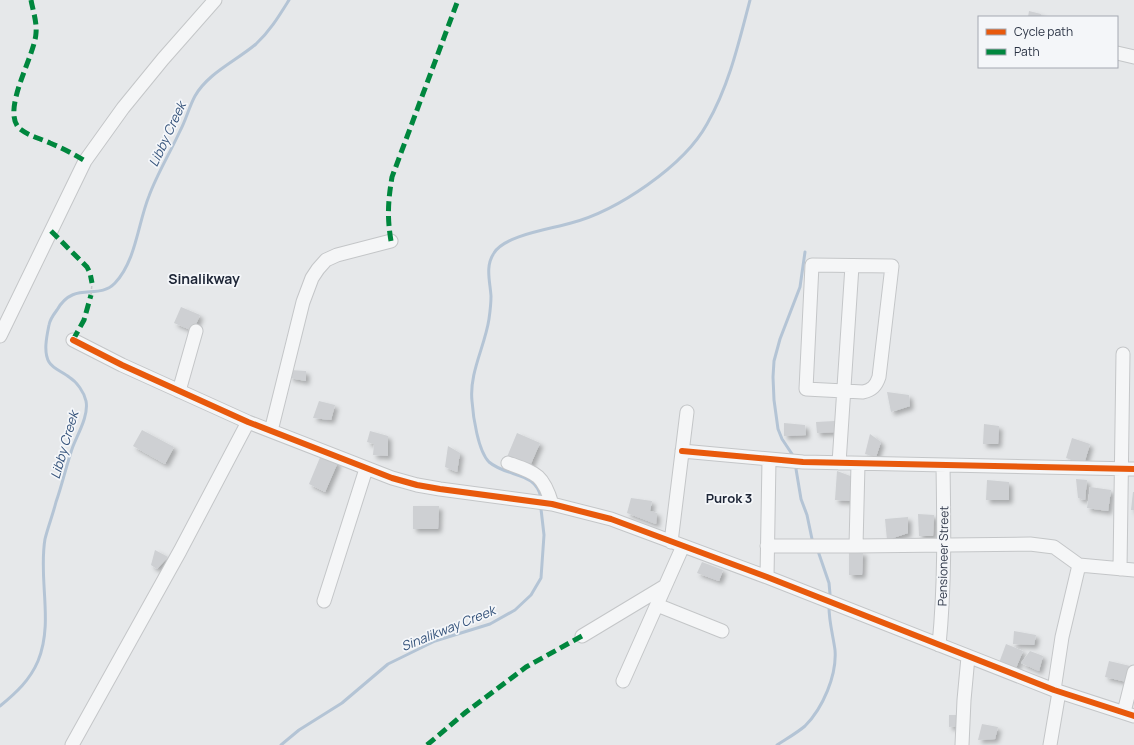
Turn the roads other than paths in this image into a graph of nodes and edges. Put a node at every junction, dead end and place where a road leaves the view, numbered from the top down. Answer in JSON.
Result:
{"nodes":[{"id":1,"x":215,"y":0,"type":"edge"},
{"id":2,"x":1118,"y":53,"type":"edge"},
{"id":3,"x":1134,"y":58,"type":"edge"},
{"id":4,"x":391,"y":241,"type":"dead end"},
{"id":5,"x":852,"y":266,"type":"junction"},
{"id":6,"x":196,"y":331,"type":"dead end"},
{"id":7,"x":0,"y":336,"type":"edge"},
{"id":8,"x":73,"y":340,"type":"dead end"},
{"id":9,"x":1123,"y":354,"type":"dead end"},
{"id":10,"x":179,"y":391,"type":"junction"},
{"id":11,"x":844,"y":391,"type":"junction"},
{"id":12,"x":687,"y":412,"type":"dead end"},
{"id":13,"x":248,"y":422,"type":"junction"},
{"id":14,"x":271,"y":432,"type":"junction"},
{"id":15,"x":682,"y":452,"type":"junction"},
{"id":16,"x":769,"y":460,"type":"junction"},
{"id":17,"x":508,"y":463,"type":"dead end"},
{"id":18,"x":840,"y":463,"type":"junction"},
{"id":19,"x":858,"y":464,"type":"junction"},
{"id":20,"x":943,"y":466,"type":"junction"},
{"id":21,"x":366,"y":469,"type":"junction"},
{"id":22,"x":1128,"y":469,"type":"edge"},
{"id":23,"x":552,"y":504,"type":"junction"},
{"id":24,"x":677,"y":544,"type":"junction"},
{"id":25,"x":945,"y":545,"type":"junction"},
{"id":26,"x":767,"y":546,"type":"junction"},
{"id":27,"x":856,"y":546,"type":"junction"},
{"id":28,"x":1079,"y":565,"type":"junction"},
{"id":29,"x":1120,"y":569,"type":"junction"},
{"id":30,"x":1134,"y":570,"type":"edge"},
{"id":31,"x":767,"y":577,"type":"junction"},
{"id":32,"x":666,"y":586,"type":"junction"},
{"id":33,"x":324,"y":601,"type":"dead end"},
{"id":34,"x":657,"y":605,"type":"junction"},
{"id":35,"x":722,"y":631,"type":"dead end"},
{"id":36,"x":582,"y":636,"type":"dead end"},
{"id":37,"x":939,"y":645,"type":"junction"},
{"id":38,"x":968,"y":657,"type":"junction"},
{"id":39,"x":1134,"y":672,"type":"edge"},
{"id":40,"x":623,"y":681,"type":"dead end"},
{"id":41,"x":1057,"y":691,"type":"junction"},
{"id":42,"x":1129,"y":714,"type":"edge"},
{"id":43,"x":72,"y":745,"type":"edge"},
{"id":44,"x":962,"y":745,"type":"edge"},
{"id":45,"x":1050,"y":745,"type":"edge"}],
"edges":[{"from":1,"to":7,"type":"street"},
{"from":2,"to":3,"type":"street"},
{"from":4,"to":14,"type":"street"},
{"from":5,"to":11,"type":"street"},
{"from":5,"to":11,"type":"street"},
{"from":5,"to":11,"type":"street"},
{"from":6,"to":10,"type":"street"},
{"from":8,"to":10,"type":"street"},
{"from":9,"to":22,"type":"street"},
{"from":10,"to":13,"type":"street"},
{"from":11,"to":18,"type":"street"},
{"from":12,"to":15,"type":"street"},
{"from":13,"to":14,"type":"street"},
{"from":13,"to":43,"type":"street"},
{"from":14,"to":21,"type":"street"},
{"from":15,"to":16,"type":"street"},
{"from":15,"to":24,"type":"street"},
{"from":16,"to":18,"type":"street"},
{"from":16,"to":26,"type":"street"},
{"from":17,"to":23,"type":"street"},
{"from":18,"to":19,"type":"street"},
{"from":19,"to":20,"type":"street"},
{"from":19,"to":27,"type":"street"},
{"from":20,"to":22,"type":"street"},
{"from":20,"to":25,"type":"street","name":"Pensioneer Street"},
{"from":21,"to":23,"type":"street"},
{"from":21,"to":33,"type":"street"},
{"from":22,"to":29,"type":"street"},
{"from":23,"to":24,"type":"street"},
{"from":24,"to":31,"type":"street"},
{"from":24,"to":32,"type":"street"},
{"from":25,"to":27,"type":"street"},
{"from":25,"to":28,"type":"street"},
{"from":25,"to":37,"type":"street","name":"Pensioneer Street"},
{"from":26,"to":27,"type":"street"},
{"from":26,"to":31,"type":"street"},
{"from":28,"to":29,"type":"street"},
{"from":28,"to":41,"type":"street"},
{"from":29,"to":30,"type":"street"},
{"from":31,"to":37,"type":"street"},
{"from":32,"to":34,"type":"street"},
{"from":32,"to":36,"type":"street"},
{"from":34,"to":35,"type":"street"},
{"from":34,"to":40,"type":"street"},
{"from":37,"to":38,"type":"street"},
{"from":38,"to":41,"type":"street"},
{"from":38,"to":44,"type":"street"},
{"from":39,"to":42,"type":"street"},
{"from":41,"to":42,"type":"street"},
{"from":41,"to":45,"type":"street"}]}
